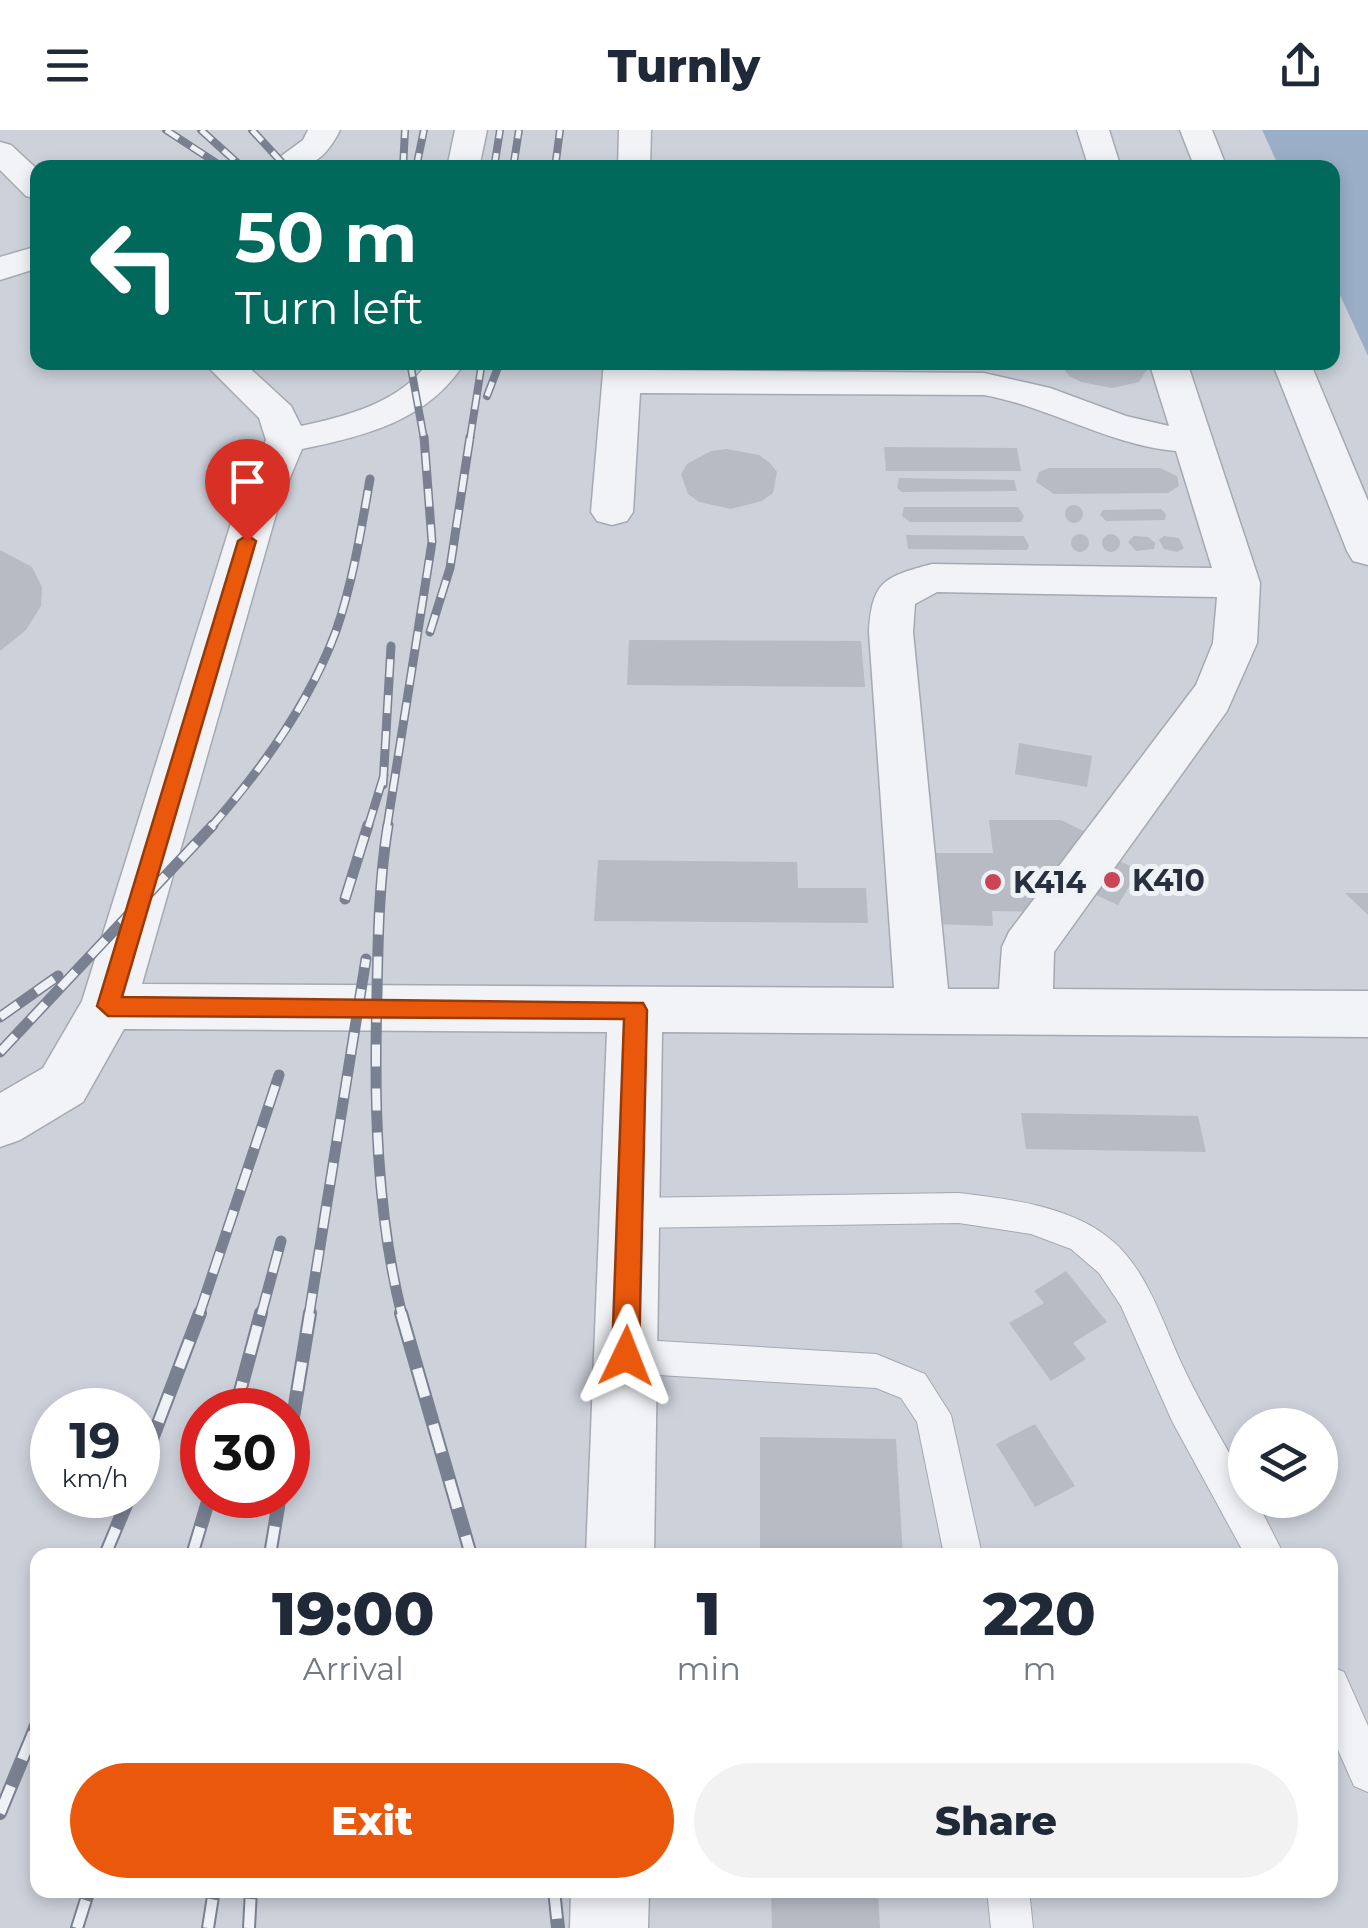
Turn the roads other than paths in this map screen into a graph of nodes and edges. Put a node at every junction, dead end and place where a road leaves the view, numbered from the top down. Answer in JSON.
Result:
{"nodes":[{"id":1,"x":324,"y":130,"type":"edge"},
{"id":2,"x":471,"y":130,"type":"edge"},
{"id":3,"x":635,"y":130,"type":"edge"},
{"id":4,"x":1093,"y":130,"type":"edge"},
{"id":5,"x":1196,"y":130,"type":"edge"},
{"id":6,"x":0,"y":152,"type":"edge"},
{"id":7,"x":295,"y":160,"type":"edge"},
{"id":8,"x":465,"y":160,"type":"edge"},
{"id":9,"x":634,"y":160,"type":"edge"},
{"id":10,"x":1102,"y":160,"type":"edge"},
{"id":11,"x":1209,"y":160,"type":"edge"},
{"id":12,"x":30,"y":181,"type":"edge"},
{"id":13,"x":30,"y":259,"type":"edge"},
{"id":14,"x":0,"y":269,"type":"edge"},
{"id":15,"x":230,"y":370,"type":"edge"},
{"id":16,"x":443,"y":370,"type":"edge"},
{"id":17,"x":1170,"y":370,"type":"edge"},
{"id":18,"x":1294,"y":370,"type":"edge"},
{"id":19,"x":623,"y":372,"type":"edge"},
{"id":20,"x":286,"y":440,"type":"junction"},
{"id":21,"x":1191,"y":440,"type":"junction"},
{"id":22,"x":612,"y":512,"type":"dead end"},
{"id":23,"x":1368,"y":551,"type":"edge"},
{"id":24,"x":1238,"y":583,"type":"junction"},
{"id":25,"x":108,"y":1006,"type":"junction"},
{"id":26,"x":635,"y":1010,"type":"junction"},
{"id":27,"x":923,"y":1010,"type":"junction"},
{"id":28,"x":1028,"y":1011,"type":"junction"},
{"id":29,"x":1368,"y":1014,"type":"edge"},
{"id":30,"x":0,"y":1122,"type":"edge"},
{"id":31,"x":630,"y":1213,"type":"junction"},
{"id":32,"x":626,"y":1356,"type":"junction"},
{"id":33,"x":620,"y":1548,"type":"edge"},
{"id":34,"x":962,"y":1548,"type":"edge"},
{"id":35,"x":1261,"y":1548,"type":"edge"},
{"id":36,"x":1338,"y":1704,"type":"edge"},
{"id":37,"x":1368,"y":1772,"type":"edge"},
{"id":38,"x":610,"y":1898,"type":"edge"},
{"id":39,"x":1009,"y":1898,"type":"edge"},
{"id":40,"x":609,"y":1928,"type":"edge"},
{"id":41,"x":1012,"y":1928,"type":"edge"}],
"edges":[{"from":1,"to":7,"type":"street"},
{"from":2,"to":8,"type":"street"},
{"from":3,"to":9,"type":"street"},
{"from":4,"to":10,"type":"street"},
{"from":5,"to":11,"type":"street"},
{"from":6,"to":12,"type":"street"},
{"from":13,"to":14,"type":"street"},
{"from":15,"to":20,"type":"street"},
{"from":16,"to":20,"type":"street"},
{"from":17,"to":21,"type":"street"},
{"from":18,"to":23,"type":"street"},
{"from":19,"to":21,"type":"street"},
{"from":19,"to":22,"type":"street"},
{"from":20,"to":25,"type":"street"},
{"from":21,"to":24,"type":"street"},
{"from":24,"to":27,"type":"street"},
{"from":24,"to":28,"type":"street"},
{"from":25,"to":26,"type":"street"},
{"from":25,"to":30,"type":"street"},
{"from":26,"to":27,"type":"street"},
{"from":26,"to":31,"type":"street"},
{"from":27,"to":28,"type":"street"},
{"from":28,"to":29,"type":"street"},
{"from":31,"to":32,"type":"street"},
{"from":31,"to":35,"type":"lane"},
{"from":32,"to":33,"type":"street"},
{"from":32,"to":34,"type":"lane"},
{"from":36,"to":37,"type":"lane"},
{"from":38,"to":40,"type":"street"},
{"from":39,"to":41,"type":"lane"}]}
